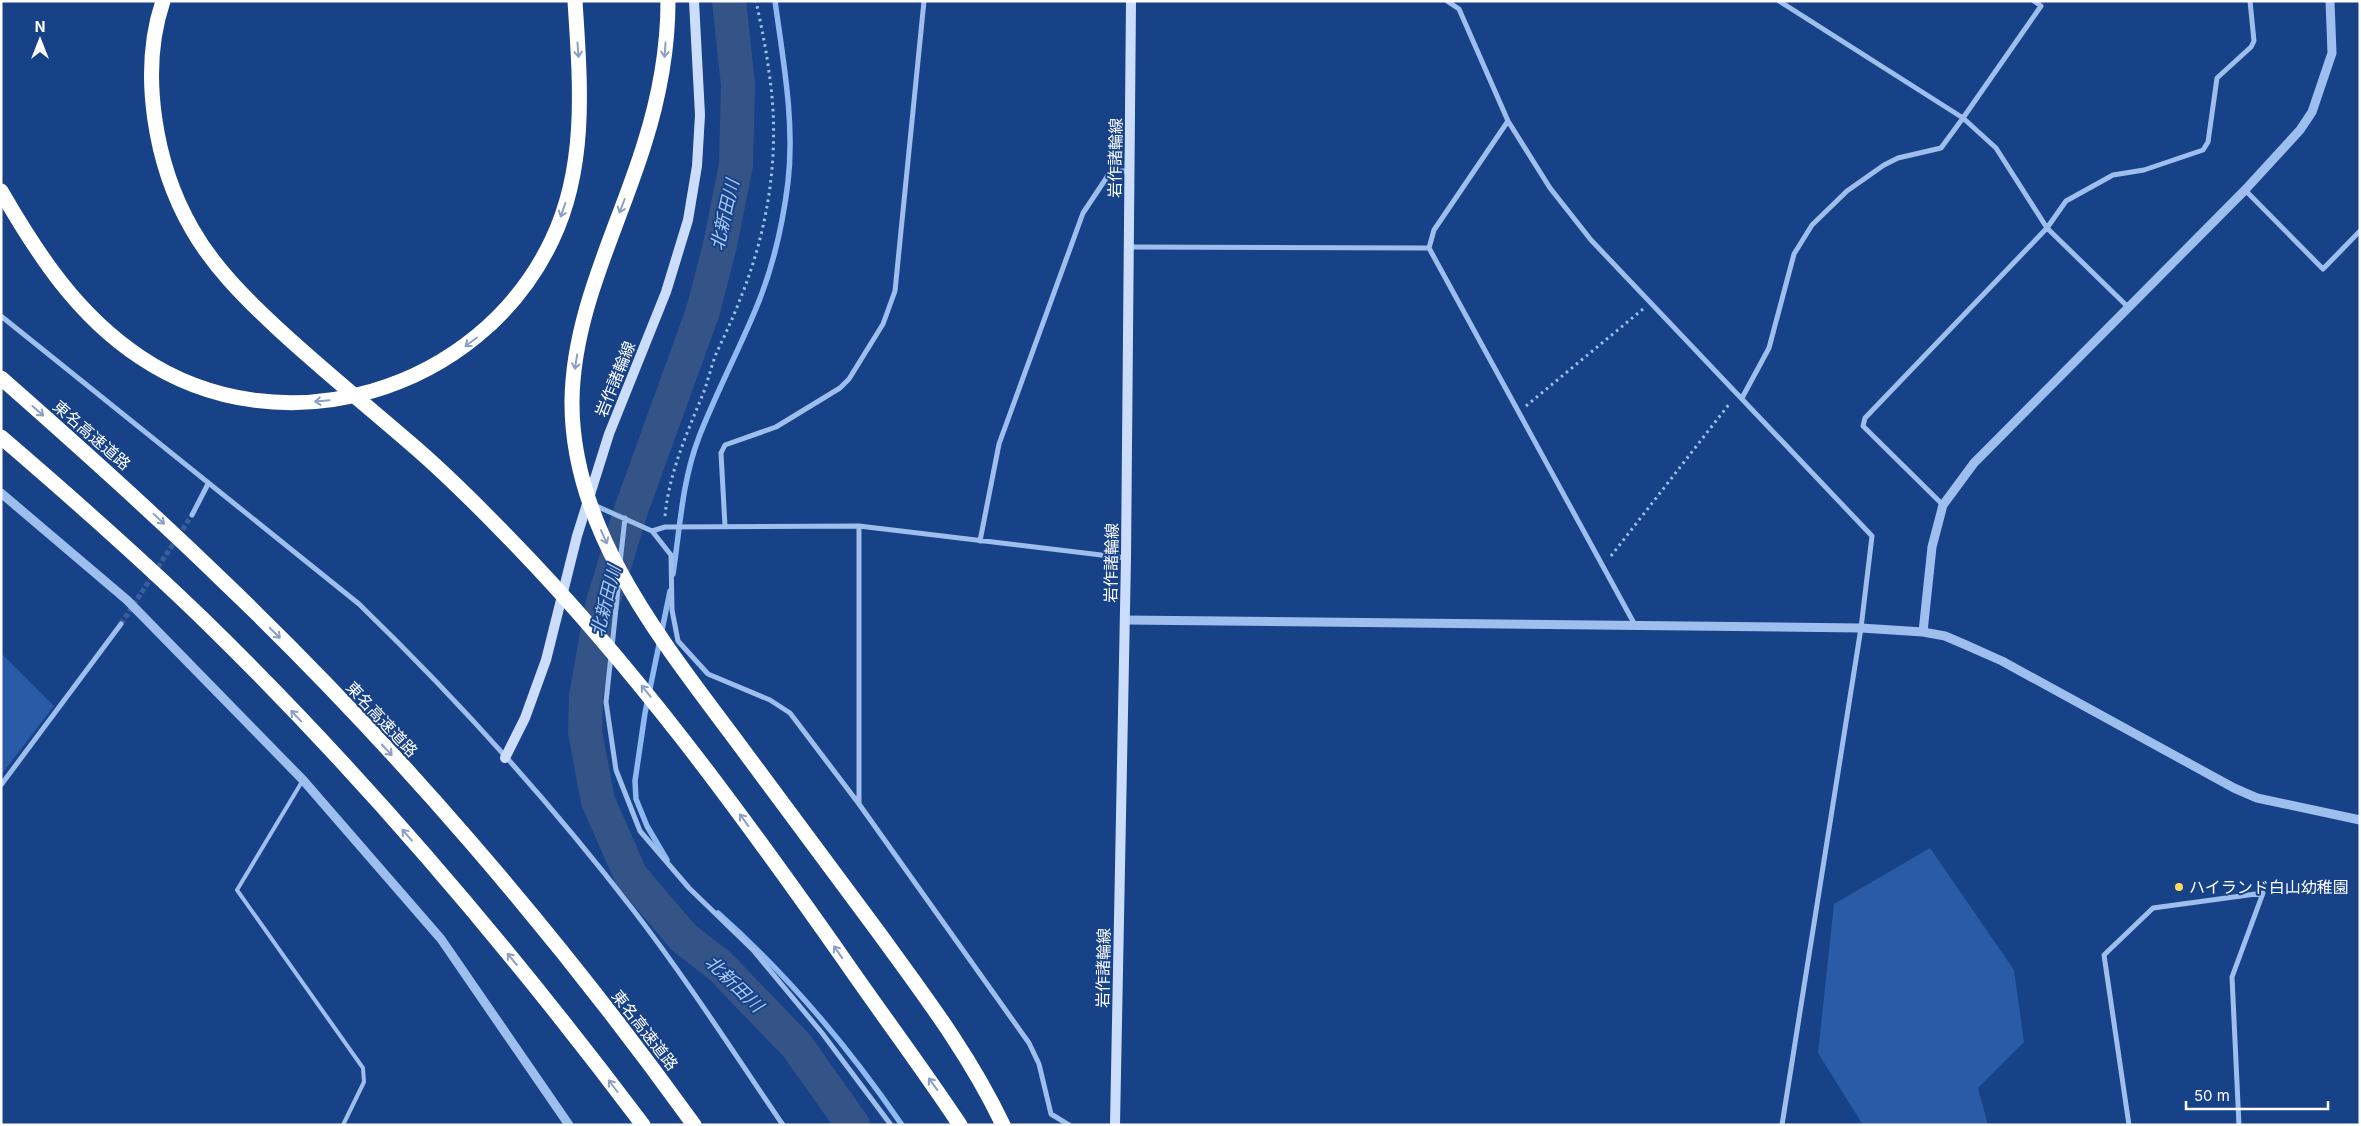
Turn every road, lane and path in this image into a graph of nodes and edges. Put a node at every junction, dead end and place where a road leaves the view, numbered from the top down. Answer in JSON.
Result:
{"nodes":[{"id":1,"x":163,"y":1,"type":"edge"},
{"id":2,"x":575,"y":1,"type":"edge"},
{"id":3,"x":668,"y":1,"type":"edge"},
{"id":4,"x":694,"y":1,"type":"edge"},
{"id":5,"x":756,"y":1,"type":"edge"},
{"id":6,"x":924,"y":1,"type":"edge"},
{"id":7,"x":1131,"y":1,"type":"edge"},
{"id":8,"x":1447,"y":1,"type":"edge"},
{"id":9,"x":1779,"y":1,"type":"edge"},
{"id":10,"x":2034,"y":1,"type":"edge"},
{"id":11,"x":2250,"y":1,"type":"edge"},
{"id":12,"x":2330,"y":1,"type":"edge"},
{"id":13,"x":1963,"y":118,"type":"junction"},
{"id":14,"x":1508,"y":122,"type":"junction"},
{"id":15,"x":1130,"y":171,"type":"junction"},
{"id":16,"x":2246,"y":190,"type":"junction"},
{"id":17,"x":1,"y":191,"type":"edge"},
{"id":18,"x":2047,"y":228,"type":"junction"},
{"id":19,"x":2360,"y":231,"type":"edge"},
{"id":20,"x":1128,"y":246,"type":"junction"},
{"id":21,"x":1429,"y":248,"type":"junction"},
{"id":22,"x":1651,"y":303,"type":"junction"},
{"id":23,"x":2128,"y":308,"type":"junction"},
{"id":24,"x":1,"y":316,"type":"edge"},
{"id":25,"x":1,"y":378,"type":"edge"},
{"id":26,"x":1738,"y":393,"type":"junction"},
{"id":27,"x":1742,"y":398,"type":"junction"},
{"id":28,"x":1519,"y":412,"type":"junction"},
{"id":29,"x":1,"y":436,"type":"edge"},
{"id":30,"x":208,"y":484,"type":"junction"},
{"id":31,"x":1,"y":493,"type":"edge"},
{"id":32,"x":587,"y":502,"type":"junction"},
{"id":33,"x":1943,"y":505,"type":"junction"},
{"id":34,"x":192,"y":515,"type":"tunnel mouth"},
{"id":35,"x":626,"y":519,"type":"junction"},
{"id":36,"x":725,"y":526,"type":"junction"},
{"id":37,"x":859,"y":526,"type":"junction"},
{"id":38,"x":665,"y":527,"type":"junction"},
{"id":39,"x":652,"y":531,"type":"junction"},
{"id":40,"x":980,"y":541,"type":"junction"},
{"id":41,"x":1126,"y":558,"type":"junction"},
{"id":42,"x":1603,"y":567,"type":"junction"},
{"id":43,"x":1125,"y":620,"type":"junction"},
{"id":44,"x":121,"y":624,"type":"tunnel mouth"},
{"id":45,"x":1635,"y":625,"type":"junction"},
{"id":46,"x":1861,"y":628,"type":"junction"},
{"id":47,"x":1923,"y":632,"type":"junction"},
{"id":48,"x":505,"y":758,"type":"junction"},
{"id":49,"x":303,"y":780,"type":"junction"},
{"id":50,"x":1,"y":786,"type":"edge"},
{"id":51,"x":859,"y":804,"type":"junction"},
{"id":52,"x":2360,"y":820,"type":"edge"},
{"id":53,"x":342,"y":1125,"type":"edge"},
{"id":54,"x":568,"y":1125,"type":"edge"},
{"id":55,"x":643,"y":1125,"type":"edge"},
{"id":56,"x":694,"y":1125,"type":"edge"},
{"id":57,"x":783,"y":1125,"type":"edge"},
{"id":58,"x":891,"y":1125,"type":"edge"},
{"id":59,"x":960,"y":1125,"type":"edge"},
{"id":60,"x":1003,"y":1125,"type":"edge"},
{"id":61,"x":1068,"y":1125,"type":"edge"},
{"id":62,"x":1115,"y":1125,"type":"edge"},
{"id":63,"x":1782,"y":1125,"type":"edge"},
{"id":64,"x":2129,"y":1125,"type":"edge"},
{"id":65,"x":2239,"y":1125,"type":"edge"}],
"edges":[{"from":59,"to":1,"type":"highway","one_way":true,"bridge":true},
{"from":2,"to":17,"type":"highway","one_way":true},
{"from":3,"to":60,"type":"highway","one_way":true,"bridge":true},
{"from":4,"to":32,"type":"main road","name":"岩作諸輪線"},
{"from":5,"to":38,"type":"path"},
{"from":6,"to":36,"type":"street"},
{"from":7,"to":15,"type":"main road","name":"岩作諸輪線"},
{"from":8,"to":14,"type":"street"},
{"from":9,"to":13,"type":"street"},
{"from":10,"to":13,"type":"street"},
{"from":11,"to":18,"type":"street"},
{"from":12,"to":16,"type":"street"},
{"from":13,"to":18,"type":"street"},
{"from":13,"to":27,"type":"street"},
{"from":14,"to":21,"type":"street"},
{"from":14,"to":22,"type":"street"},
{"from":15,"to":20,"type":"main road","name":"岩作諸輪線"},
{"from":15,"to":40,"type":"street"},
{"from":16,"to":19,"type":"street"},
{"from":16,"to":23,"type":"street"},
{"from":18,"to":23,"type":"street"},
{"from":18,"to":33,"type":"street"},
{"from":20,"to":21,"type":"street"},
{"from":20,"to":41,"type":"main road","name":"岩作諸輪線"},
{"from":21,"to":28,"type":"street"},
{"from":22,"to":26,"type":"street"},
{"from":22,"to":28,"type":"path"},
{"from":23,"to":33,"type":"street"},
{"from":24,"to":30,"type":"street"},
{"from":25,"to":56,"type":"highway","name":"東名高速道路","one_way":true},
{"from":26,"to":27,"type":"street"},
{"from":26,"to":42,"type":"path"},
{"from":27,"to":46,"type":"street"},
{"from":28,"to":42,"type":"street"},
{"from":55,"to":29,"type":"highway","one_way":true},
{"from":30,"to":34,"type":"street"},
{"from":30,"to":48,"type":"street"},
{"from":31,"to":49,"type":"street"},
{"from":32,"to":35,"type":"street"},
{"from":32,"to":48,"type":"main road","name":"岩作諸輪線"},
{"from":33,"to":47,"type":"street"},
{"from":35,"to":39,"type":"street"},
{"from":35,"to":58,"type":"street"},
{"from":36,"to":37,"type":"street"},
{"from":36,"to":38,"type":"street"},
{"from":37,"to":40,"type":"street"},
{"from":37,"to":51,"type":"street"},
{"from":38,"to":39,"type":"street"},
{"from":39,"to":51,"type":"street"},
{"from":40,"to":41,"type":"street"},
{"from":41,"to":43,"type":"main road","name":"岩作諸輪線"},
{"from":42,"to":45,"type":"street"},
{"from":43,"to":45,"type":"street"},
{"from":43,"to":62,"type":"main road","name":"岩作諸輪線"},
{"from":44,"to":50,"type":"street"},
{"from":45,"to":46,"type":"street"},
{"from":46,"to":47,"type":"street"},
{"from":46,"to":63,"type":"street"},
{"from":47,"to":52,"type":"street"},
{"from":48,"to":57,"type":"street"},
{"from":49,"to":53,"type":"lane"},
{"from":49,"to":54,"type":"street"},
{"from":51,"to":61,"type":"street"},
{"from":64,"to":65,"type":"street"}]}
